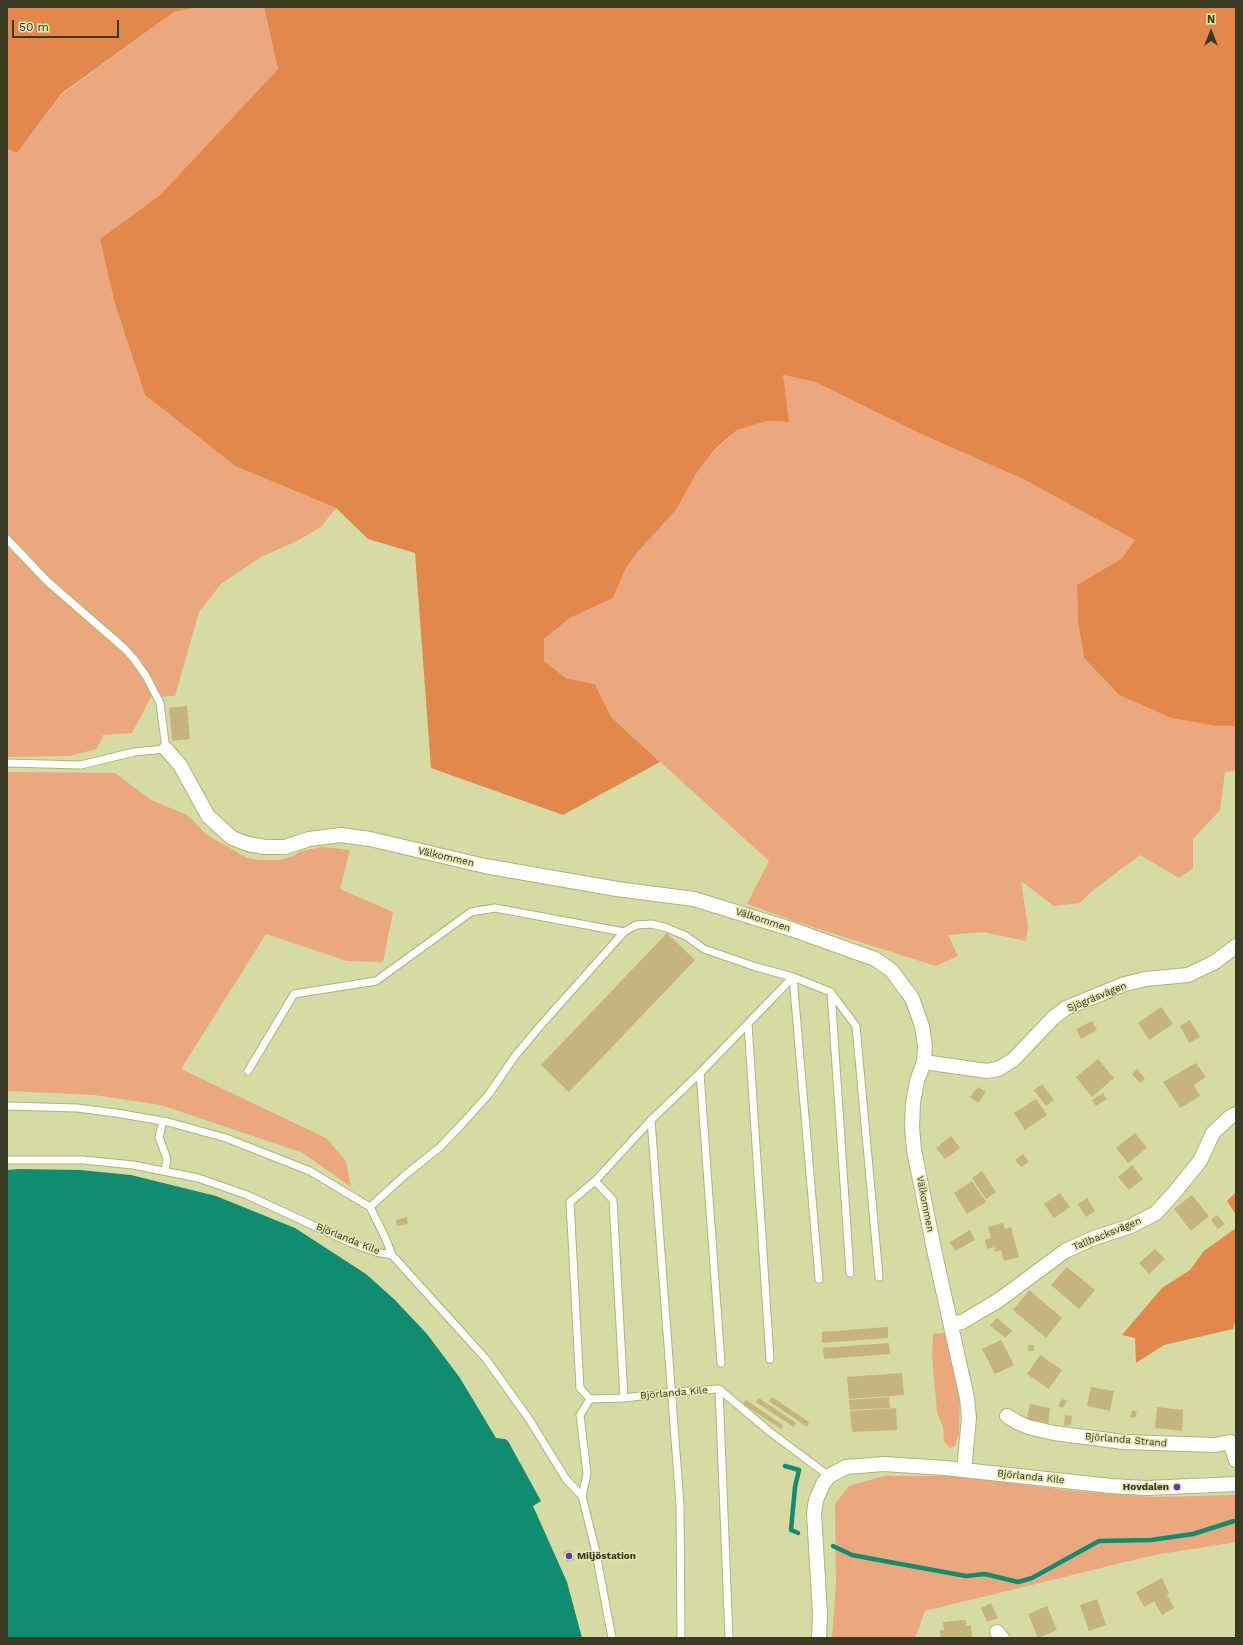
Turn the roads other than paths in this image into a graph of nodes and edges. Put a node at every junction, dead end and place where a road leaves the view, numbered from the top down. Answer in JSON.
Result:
{"nodes":[{"id":1,"x":7,"y":539,"type":"edge"},
{"id":2,"x":166,"y":749,"type":"junction"},
{"id":3,"x":7,"y":763,"type":"edge"},
{"id":4,"x":624,"y":932,"type":"junction"},
{"id":5,"x":1236,"y":946,"type":"edge"},
{"id":6,"x":793,"y":977,"type":"junction"},
{"id":7,"x":831,"y":992,"type":"junction"},
{"id":8,"x":748,"y":1024,"type":"junction"},
{"id":9,"x":924,"y":1062,"type":"junction"},
{"id":10,"x":248,"y":1071,"type":"dead end"},
{"id":11,"x":700,"y":1073,"type":"junction"},
{"id":12,"x":7,"y":1106,"type":"edge"},
{"id":13,"x":1236,"y":1114,"type":"edge"},
{"id":14,"x":651,"y":1120,"type":"junction"},
{"id":15,"x":163,"y":1121,"type":"junction"},
{"id":16,"x":7,"y":1160,"type":"edge"},
{"id":17,"x":165,"y":1171,"type":"junction"},
{"id":18,"x":595,"y":1181,"type":"junction"},
{"id":19,"x":370,"y":1207,"type":"junction"},
{"id":20,"x":392,"y":1255,"type":"junction"},
{"id":21,"x":850,"y":1273,"type":"dead end"},
{"id":22,"x":879,"y":1277,"type":"dead end"},
{"id":23,"x":819,"y":1279,"type":"dead end"},
{"id":24,"x":951,"y":1324,"type":"junction"},
{"id":25,"x":770,"y":1359,"type":"dead end"},
{"id":26,"x":721,"y":1363,"type":"dead end"},
{"id":27,"x":719,"y":1389,"type":"junction"},
{"id":28,"x":673,"y":1392,"type":"junction"},
{"id":29,"x":624,"y":1398,"type":"junction"},
{"id":30,"x":590,"y":1399,"type":"junction"},
{"id":31,"x":1007,"y":1416,"type":"dead end"},
{"id":32,"x":1233,"y":1441,"type":"edge"},
{"id":33,"x":1236,"y":1460,"type":"edge"},
{"id":34,"x":964,"y":1470,"type":"junction"},
{"id":35,"x":829,"y":1476,"type":"junction"},
{"id":36,"x":1236,"y":1484,"type":"edge"},
{"id":37,"x":582,"y":1496,"type":"junction"},
{"id":38,"x":612,"y":1638,"type":"edge"},
{"id":39,"x":680,"y":1638,"type":"edge"},
{"id":40,"x":729,"y":1638,"type":"edge"},
{"id":41,"x":819,"y":1638,"type":"edge"}],
"edges":[{"from":1,"to":2,"type":"lane"},
{"from":2,"to":3,"type":"lane"},
{"from":2,"to":9,"type":"street","name":"Välkommen"},
{"from":4,"to":6,"type":"lane"},
{"from":4,"to":10,"type":"lane"},
{"from":4,"to":19,"type":"lane"},
{"from":5,"to":9,"type":"street","name":"Sjögräsvägen"},
{"from":6,"to":7,"type":"lane"},
{"from":6,"to":8,"type":"lane"},
{"from":6,"to":23,"type":"lane"},
{"from":7,"to":21,"type":"lane"},
{"from":7,"to":22,"type":"lane"},
{"from":8,"to":11,"type":"lane"},
{"from":8,"to":25,"type":"lane"},
{"from":9,"to":24,"type":"street","name":"Välkommen"},
{"from":11,"to":14,"type":"lane"},
{"from":11,"to":26,"type":"lane"},
{"from":12,"to":15,"type":"lane"},
{"from":13,"to":24,"type":"street","name":"Tallbacksvägen"},
{"from":14,"to":18,"type":"lane"},
{"from":14,"to":28,"type":"lane"},
{"from":15,"to":17,"type":"lane"},
{"from":15,"to":19,"type":"lane"},
{"from":16,"to":17,"type":"lane","name":"Björlanda Kile"},
{"from":17,"to":20,"type":"lane","name":"Björlanda Kile"},
{"from":18,"to":29,"type":"lane"},
{"from":18,"to":30,"type":"lane"},
{"from":19,"to":20,"type":"lane"},
{"from":20,"to":37,"type":"lane","name":"Björlanda Kile"},
{"from":24,"to":34,"type":"street","name":"Välkommen"},
{"from":27,"to":28,"type":"lane","name":"Björlanda Kile"},
{"from":27,"to":35,"type":"lane","name":"Björlanda Kile"},
{"from":27,"to":40,"type":"lane"},
{"from":28,"to":29,"type":"lane","name":"Björlanda Kile"},
{"from":28,"to":39,"type":"lane"},
{"from":29,"to":30,"type":"lane","name":"Björlanda Kile"},
{"from":30,"to":37,"type":"lane","name":"Björlanda Kile"},
{"from":31,"to":32,"type":"street","name":"Björlanda Strand"},
{"from":32,"to":33,"type":"street","name":"Björlanda Strand"},
{"from":34,"to":35,"type":"street","name":"Björlanda Kile"},
{"from":34,"to":36,"type":"street","name":"Björlanda Kile"},
{"from":35,"to":41,"type":"street","name":"Björlanda Kile"},
{"from":37,"to":38,"type":"lane","name":"Björlanda Kile"}]}
